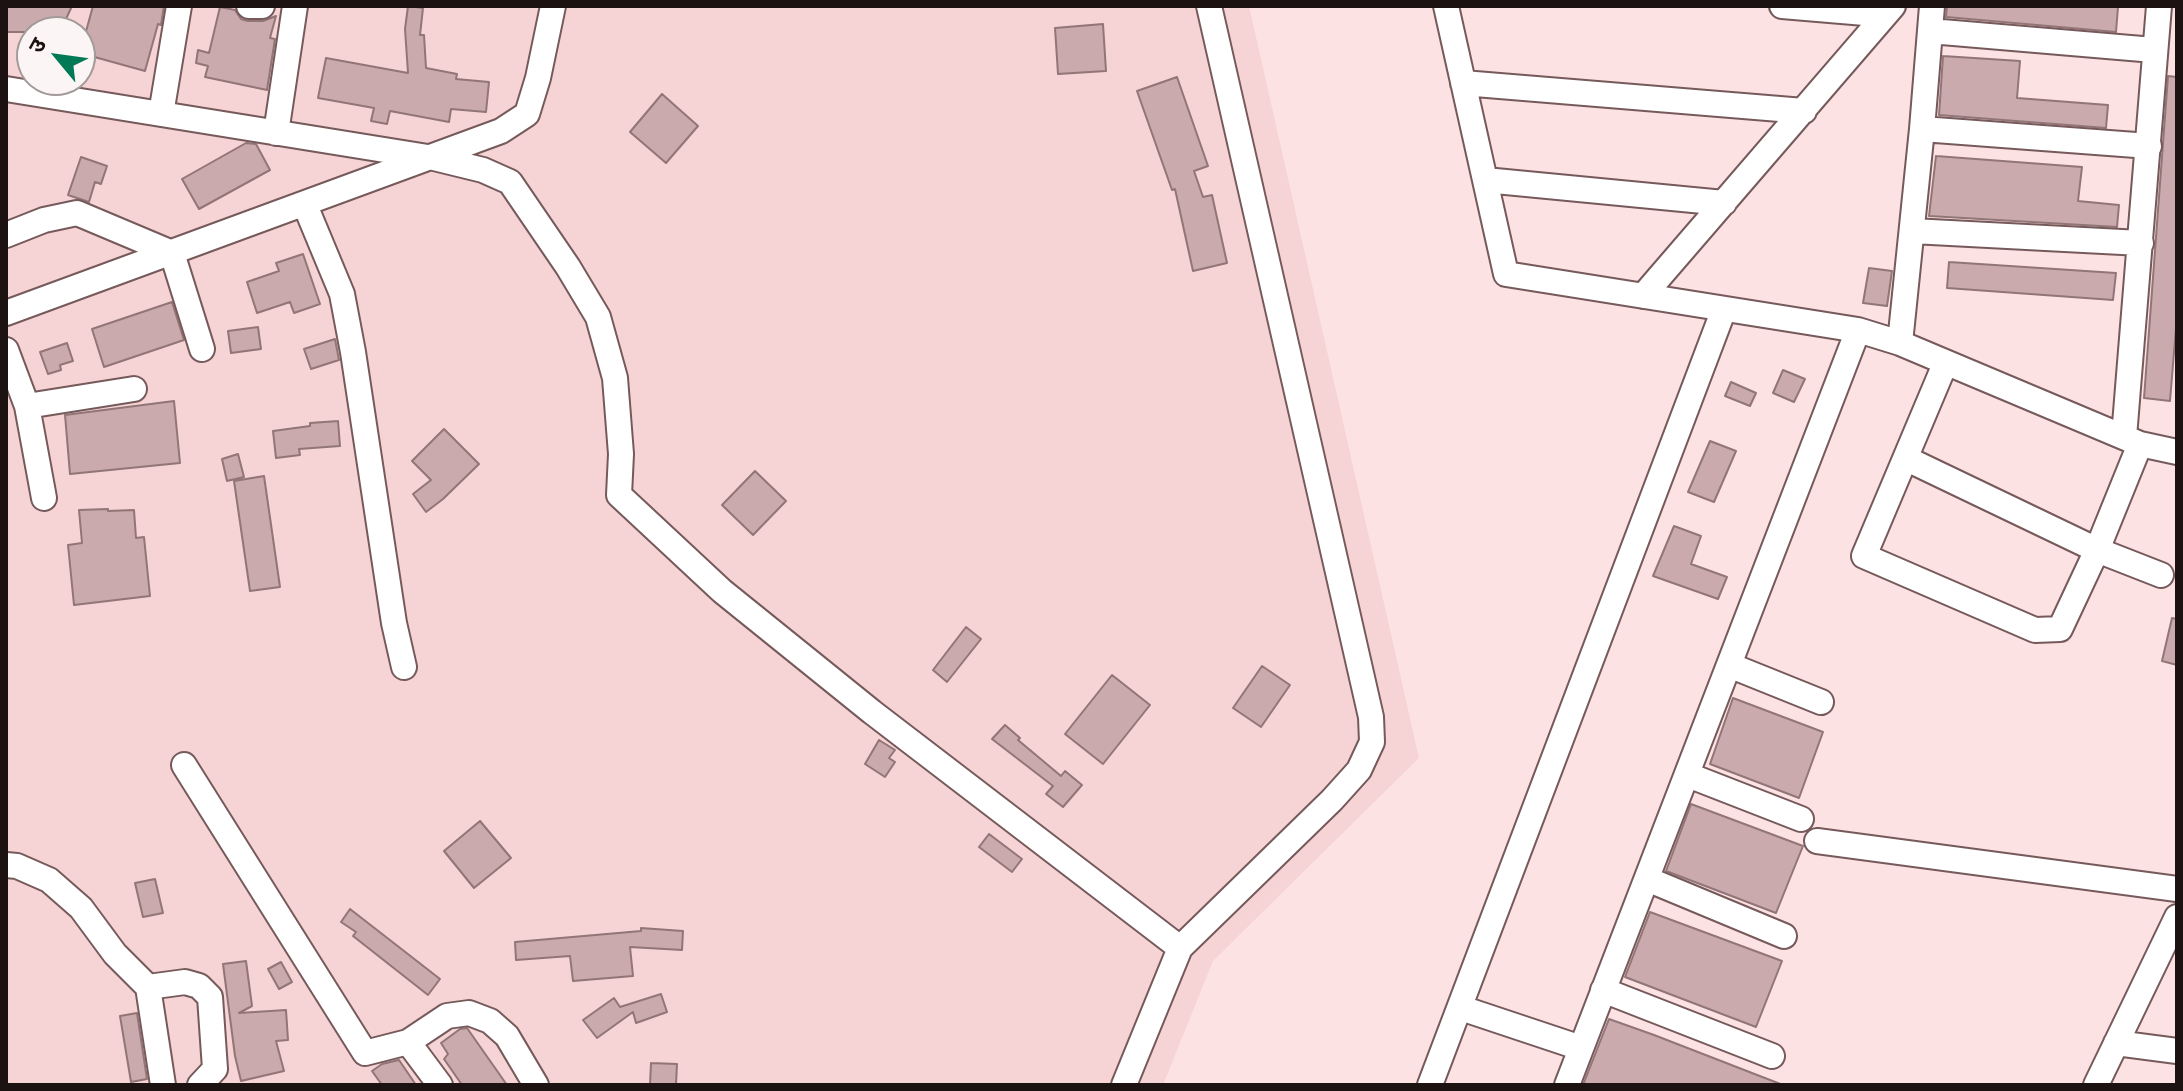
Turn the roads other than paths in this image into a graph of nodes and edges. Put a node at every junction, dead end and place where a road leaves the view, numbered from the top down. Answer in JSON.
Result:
{"nodes":[{"id":1,"x":179,"y":6,"type":"edge"},
{"id":2,"x":249,"y":6,"type":"edge"},
{"id":3,"x":262,"y":6,"type":"edge"},
{"id":4,"x":295,"y":6,"type":"edge"},
{"id":5,"x":553,"y":6,"type":"edge"},
{"id":6,"x":1209,"y":6,"type":"edge"},
{"id":7,"x":1446,"y":6,"type":"edge"},
{"id":8,"x":1782,"y":6,"type":"edge"},
{"id":9,"x":1893,"y":6,"type":"edge"},
{"id":10,"x":1932,"y":6,"type":"edge"},
{"id":11,"x":2159,"y":6,"type":"edge"},
{"id":12,"x":1865,"y":9,"type":"edge"},
{"id":13,"x":1930,"y":31,"type":"junction"},
{"id":14,"x":1866,"y":40,"type":"junction"},
{"id":15,"x":2154,"y":50,"type":"junction"},
{"id":16,"x":1463,"y":83,"type":"junction"},
{"id":17,"x":6,"y":89,"type":"edge"},
{"id":18,"x":1804,"y":111,"type":"junction"},
{"id":19,"x":161,"y":114,"type":"junction"},
{"id":20,"x":1922,"y":129,"type":"junction"},
{"id":21,"x":276,"y":133,"type":"junction"},
{"id":22,"x":2149,"y":146,"type":"junction"},
{"id":23,"x":434,"y":158,"type":"junction"},
{"id":24,"x":1485,"y":180,"type":"junction"},
{"id":25,"x":1724,"y":203,"type":"junction"},
{"id":26,"x":305,"y":205,"type":"junction"},
{"id":27,"x":1912,"y":231,"type":"junction"},
{"id":28,"x":6,"y":235,"type":"edge"},
{"id":29,"x":2141,"y":243,"type":"junction"},
{"id":30,"x":172,"y":253,"type":"junction"},
{"id":31,"x":1643,"y":296,"type":"junction"},
{"id":32,"x":1724,"y":309,"type":"junction"},
{"id":33,"x":6,"y":313,"type":"edge"},
{"id":34,"x":1858,"y":330,"type":"junction"},
{"id":35,"x":1900,"y":343,"type":"junction"},
{"id":36,"x":202,"y":349,"type":"dead end"},
{"id":37,"x":6,"y":350,"type":"edge"},
{"id":38,"x":1945,"y":364,"type":"junction"},
{"id":39,"x":134,"y":389,"type":"dead end"},
{"id":40,"x":27,"y":406,"type":"junction"},
{"id":41,"x":2132,"y":440,"type":"junction"},
{"id":42,"x":2177,"y":452,"type":"edge"},
{"id":43,"x":1907,"y":459,"type":"junction"},
{"id":44,"x":44,"y":498,"type":"dead end"},
{"id":45,"x":2097,"y":550,"type":"junction"},
{"id":46,"x":2161,"y":575,"type":"dead end"},
{"id":47,"x":1729,"y":665,"type":"junction"},
{"id":48,"x":404,"y":667,"type":"dead end"},
{"id":49,"x":1821,"y":702,"type":"dead end"},
{"id":50,"x":184,"y":765,"type":"dead end"},
{"id":51,"x":1688,"y":775,"type":"junction"},
{"id":52,"x":1801,"y":819,"type":"dead end"},
{"id":53,"x":1817,"y":841,"type":"dead end"},
{"id":54,"x":6,"y":865,"type":"edge"},
{"id":55,"x":1647,"y":879,"type":"junction"},
{"id":56,"x":2177,"y":889,"type":"edge"},
{"id":57,"x":2177,"y":917,"type":"edge"},
{"id":58,"x":1784,"y":936,"type":"dead end"},
{"id":59,"x":1180,"y":948,"type":"junction"},
{"id":60,"x":148,"y":987,"type":"junction"},
{"id":61,"x":1603,"y":990,"type":"junction"},
{"id":62,"x":1461,"y":1008,"type":"junction"},
{"id":63,"x":408,"y":1042,"type":"junction"},
{"id":64,"x":2116,"y":1043,"type":"junction"},
{"id":65,"x":1581,"y":1048,"type":"junction"},
{"id":66,"x":2177,"y":1051,"type":"edge"},
{"id":67,"x":1772,"y":1056,"type":"dead end"},
{"id":68,"x":163,"y":1085,"type":"edge"},
{"id":69,"x":200,"y":1085,"type":"edge"},
{"id":70,"x":440,"y":1085,"type":"edge"},
{"id":71,"x":536,"y":1085,"type":"edge"},
{"id":72,"x":1124,"y":1085,"type":"edge"},
{"id":73,"x":1430,"y":1085,"type":"edge"},
{"id":74,"x":1567,"y":1085,"type":"edge"},
{"id":75,"x":2096,"y":1085,"type":"edge"}],
"edges":[{"from":1,"to":19,"type":"street"},
{"from":2,"to":3,"type":"street"},
{"from":4,"to":21,"type":"street"},
{"from":5,"to":23,"type":"street"},
{"from":6,"to":59,"type":"street"},
{"from":7,"to":16,"type":"street"},
{"from":8,"to":12,"type":"street"},
{"from":9,"to":14,"type":"street"},
{"from":10,"to":13,"type":"street"},
{"from":11,"to":15,"type":"street"},
{"from":12,"to":14,"type":"street"},
{"from":13,"to":15,"type":"street"},
{"from":13,"to":20,"type":"street"},
{"from":14,"to":18,"type":"street"},
{"from":15,"to":22,"type":"street"},
{"from":16,"to":18,"type":"street"},
{"from":16,"to":24,"type":"street"},
{"from":17,"to":19,"type":"street"},
{"from":18,"to":25,"type":"street"},
{"from":19,"to":21,"type":"street"},
{"from":20,"to":22,"type":"street"},
{"from":20,"to":27,"type":"street"},
{"from":21,"to":23,"type":"street"},
{"from":22,"to":29,"type":"street"},
{"from":23,"to":26,"type":"street"},
{"from":23,"to":59,"type":"street"},
{"from":24,"to":25,"type":"street"},
{"from":24,"to":31,"type":"street"},
{"from":25,"to":31,"type":"street"},
{"from":26,"to":30,"type":"street"},
{"from":26,"to":48,"type":"street"},
{"from":27,"to":29,"type":"street"},
{"from":27,"to":35,"type":"street"},
{"from":28,"to":30,"type":"street"},
{"from":29,"to":41,"type":"street"},
{"from":30,"to":33,"type":"street"},
{"from":30,"to":36,"type":"street"},
{"from":31,"to":32,"type":"street"},
{"from":32,"to":34,"type":"street"},
{"from":32,"to":62,"type":"street"},
{"from":34,"to":35,"type":"street"},
{"from":34,"to":47,"type":"street"},
{"from":35,"to":38,"type":"street"},
{"from":37,"to":40,"type":"street"},
{"from":38,"to":41,"type":"street"},
{"from":38,"to":43,"type":"street"},
{"from":39,"to":40,"type":"street"},
{"from":40,"to":44,"type":"street"},
{"from":41,"to":42,"type":"street"},
{"from":41,"to":45,"type":"street"},
{"from":43,"to":45,"type":"street"},
{"from":43,"to":45,"type":"street"},
{"from":45,"to":46,"type":"street"},
{"from":47,"to":49,"type":"street"},
{"from":47,"to":51,"type":"street"},
{"from":50,"to":63,"type":"street"},
{"from":51,"to":52,"type":"street"},
{"from":51,"to":55,"type":"street"},
{"from":53,"to":56,"type":"street"},
{"from":54,"to":60,"type":"street"},
{"from":55,"to":58,"type":"street"},
{"from":55,"to":61,"type":"street"},
{"from":57,"to":64,"type":"street"},
{"from":59,"to":72,"type":"street"},
{"from":60,"to":68,"type":"street"},
{"from":60,"to":69,"type":"street"},
{"from":61,"to":65,"type":"street"},
{"from":61,"to":67,"type":"street"},
{"from":62,"to":65,"type":"street"},
{"from":62,"to":73,"type":"street"},
{"from":63,"to":70,"type":"street"},
{"from":63,"to":71,"type":"street"},
{"from":64,"to":66,"type":"street"},
{"from":64,"to":75,"type":"street"},
{"from":65,"to":74,"type":"street"}]}
